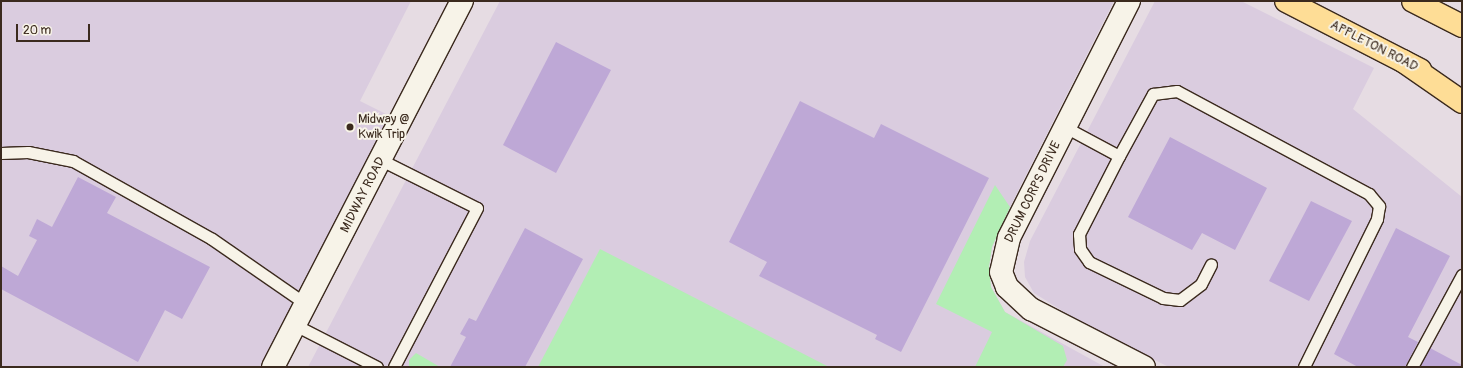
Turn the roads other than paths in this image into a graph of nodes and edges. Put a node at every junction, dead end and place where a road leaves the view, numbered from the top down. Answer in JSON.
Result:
{"nodes":[{"id":1,"x":462,"y":1,"type":"edge"},
{"id":2,"x":1130,"y":1,"type":"edge"},
{"id":3,"x":1286,"y":1,"type":"edge"},
{"id":4,"x":1413,"y":1,"type":"edge"},
{"id":5,"x":1462,"y":26,"type":"edge"},
{"id":6,"x":1403,"y":62,"type":"junction"},
{"id":7,"x":1462,"y":90,"type":"edge"},
{"id":8,"x":1462,"y":102,"type":"edge"},
{"id":9,"x":1065,"y":127,"type":"junction"},
{"id":10,"x":1,"y":153,"type":"edge"},
{"id":11,"x":1119,"y":156,"type":"junction"},
{"id":12,"x":381,"y":160,"type":"junction"},
{"id":13,"x":1211,"y":264,"type":"dead end"},
{"id":14,"x":1462,"y":276,"type":"edge"},
{"id":15,"x":306,"y":304,"type":"junction"},
{"id":16,"x":295,"y":325,"type":"junction"},
{"id":17,"x":273,"y":367,"type":"edge"},
{"id":18,"x":377,"y":367,"type":"edge"},
{"id":19,"x":394,"y":367,"type":"edge"},
{"id":20,"x":1144,"y":367,"type":"edge"},
{"id":21,"x":1304,"y":367,"type":"edge"},
{"id":22,"x":1412,"y":367,"type":"edge"}],
"edges":[{"from":1,"to":12,"type":"street","name":"MIDWAY ROAD"},
{"from":2,"to":9,"type":"street","name":"DRUM CORPS DRIVE"},
{"from":3,"to":6,"type":"main road","name":"APPLETON ROAD"},
{"from":4,"to":5,"type":"main road"},
{"from":6,"to":7,"type":"main road","name":"APPLETON ROAD"},
{"from":6,"to":8,"type":"main road"},
{"from":9,"to":11,"type":"lane"},
{"from":9,"to":20,"type":"street","name":"DRUM CORPS DRIVE"},
{"from":10,"to":15,"type":"lane"},
{"from":11,"to":13,"type":"lane"},
{"from":11,"to":21,"type":"lane"},
{"from":12,"to":15,"type":"street","name":"MIDWAY ROAD"},
{"from":12,"to":19,"type":"lane"},
{"from":14,"to":22,"type":"lane"},
{"from":15,"to":16,"type":"street","name":"MIDWAY ROAD"},
{"from":16,"to":17,"type":"street","name":"MIDWAY ROAD"},
{"from":16,"to":18,"type":"lane"}]}
